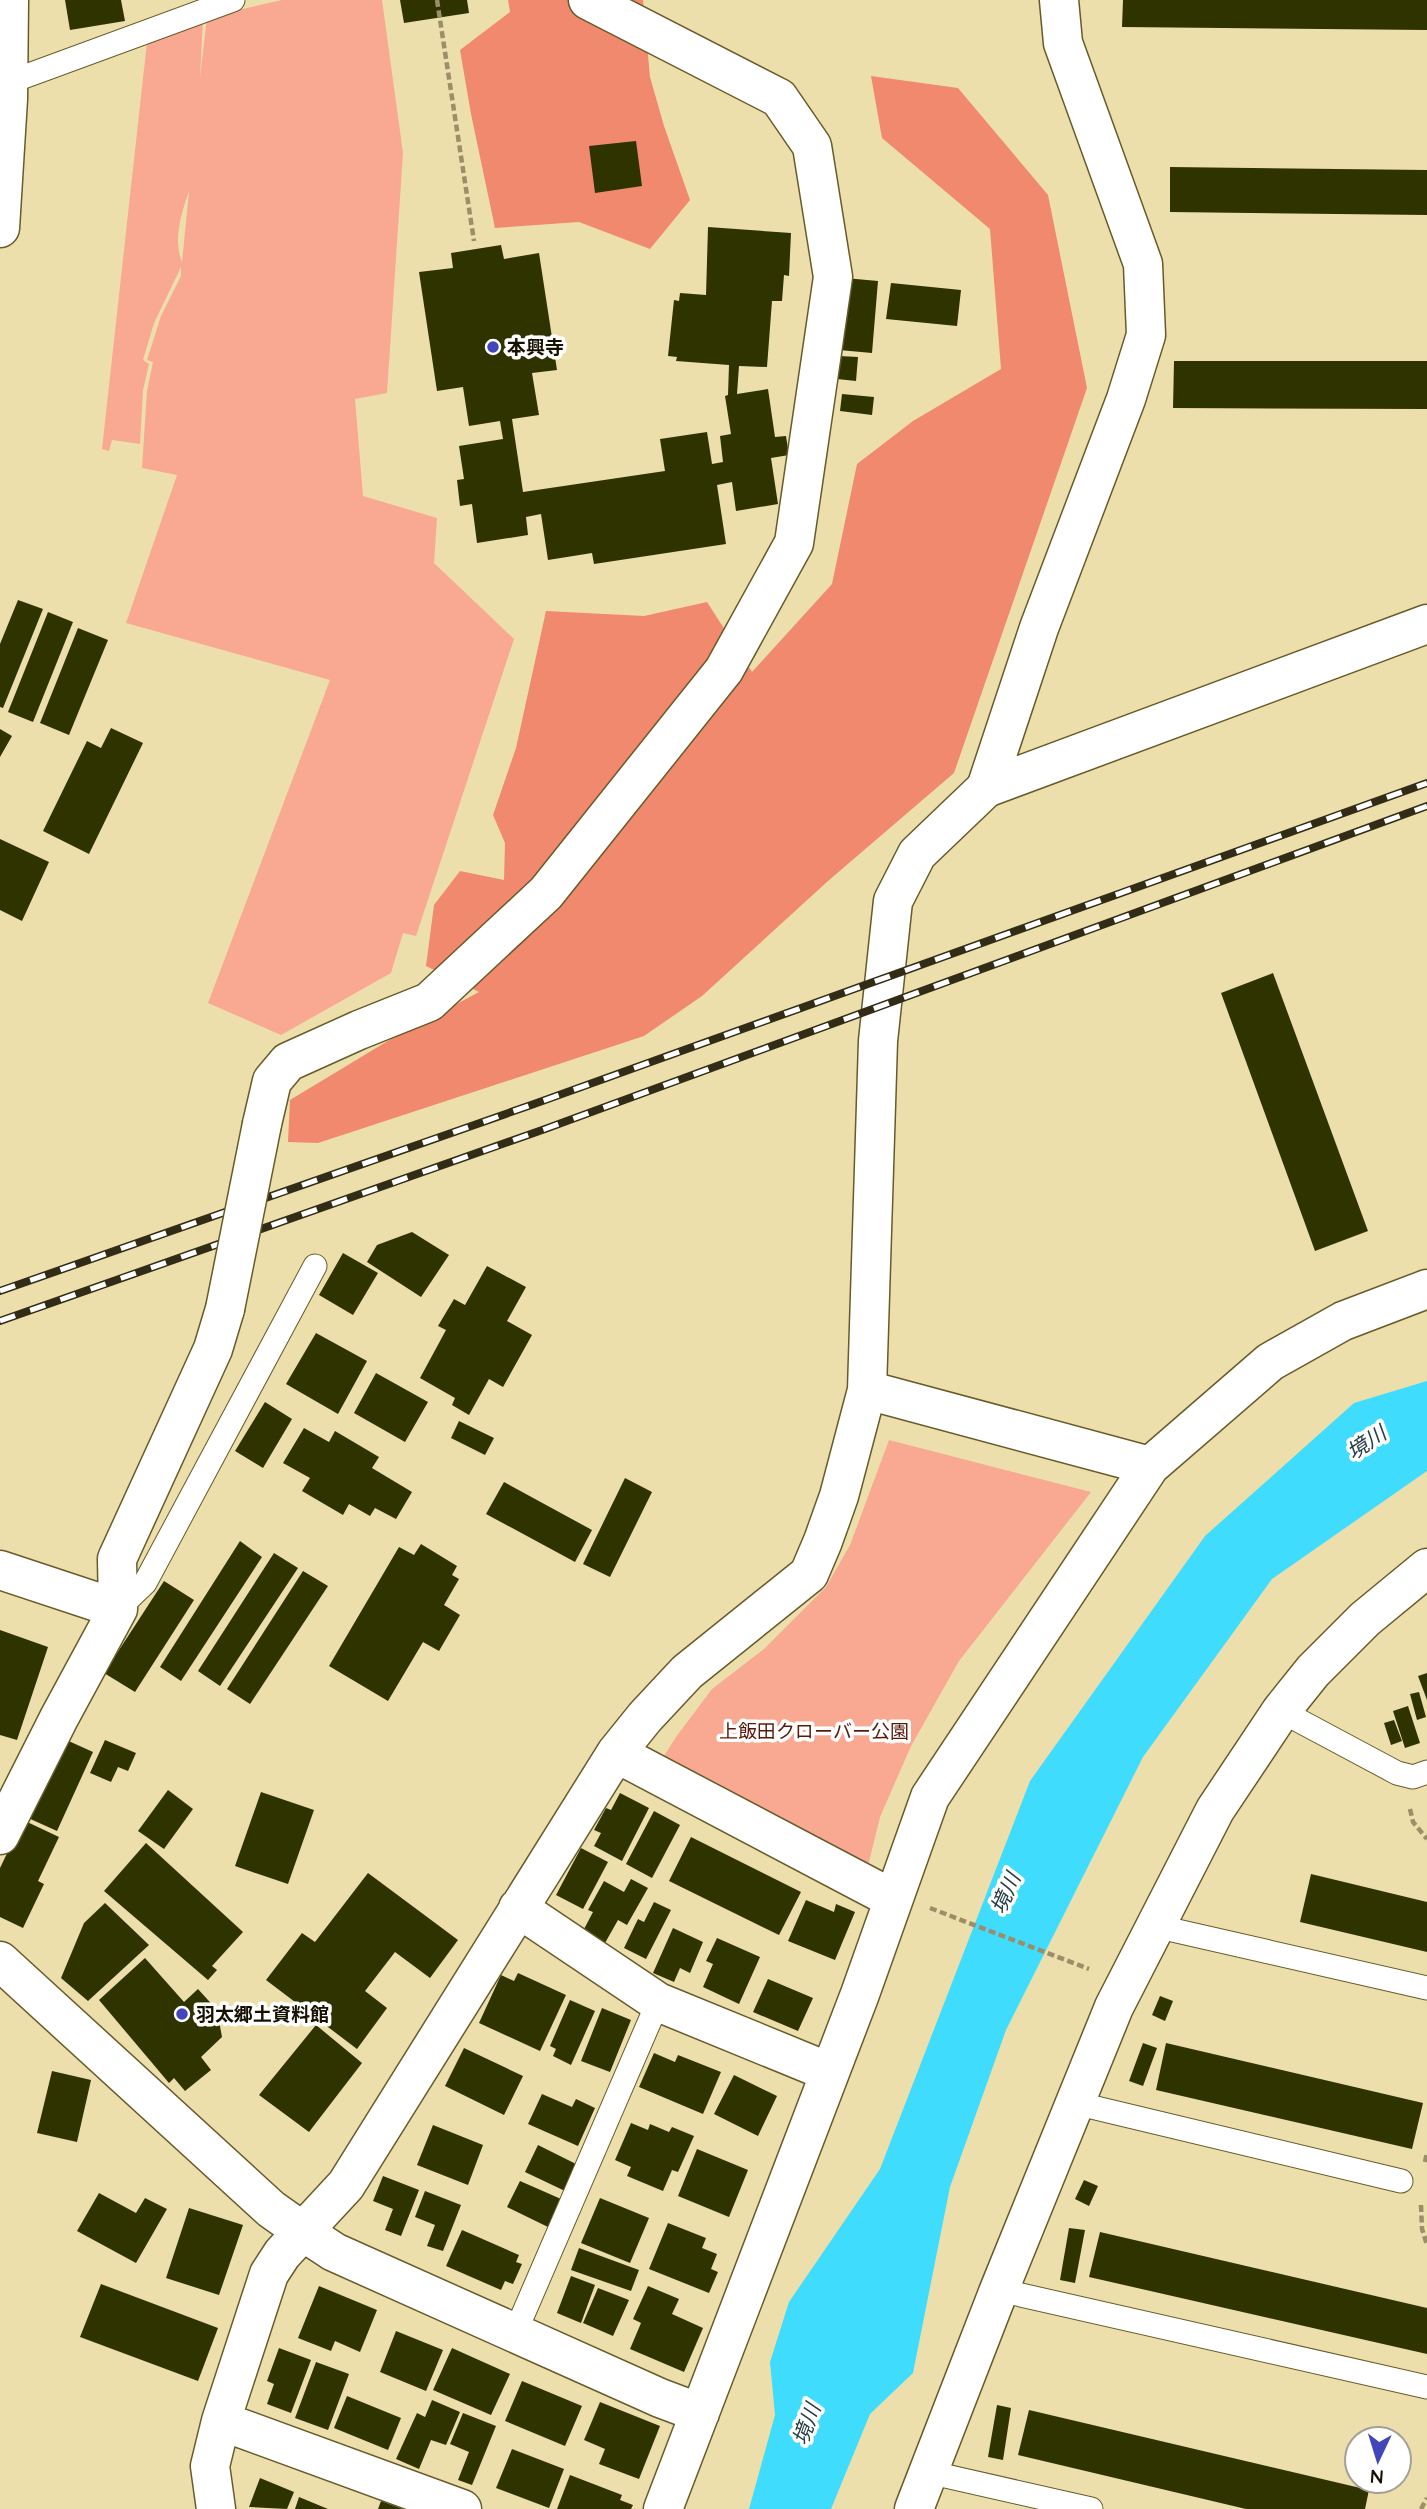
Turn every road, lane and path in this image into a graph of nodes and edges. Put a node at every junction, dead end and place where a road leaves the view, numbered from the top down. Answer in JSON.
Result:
{"nodes":[{"id":1,"x":9,"y":0,"type":"edge"},
{"id":2,"x":233,"y":0,"type":"edge"},
{"id":3,"x":436,"y":0,"type":"edge"},
{"id":4,"x":587,"y":0,"type":"edge"},
{"id":5,"x":1059,"y":0,"type":"edge"},
{"id":6,"x":5,"y":94,"type":"edge"},
{"id":7,"x":0,"y":228,"type":"edge"},
{"id":8,"x":474,"y":241,"type":"dead end"},
{"id":9,"x":1427,"y":624,"type":"edge"},
{"id":10,"x":986,"y":788,"type":"junction"},
{"id":11,"x":315,"y":1266,"type":"dead end"},
{"id":12,"x":1427,"y":1289,"type":"edge"},
{"id":13,"x":867,"y":1390,"type":"junction"},
{"id":14,"x":1150,"y":1466,"type":"junction"},
{"id":15,"x":1427,"y":1568,"type":"edge"},
{"id":16,"x":0,"y":1570,"type":"edge"},
{"id":17,"x":118,"y":1609,"type":"junction"},
{"id":18,"x":1280,"y":1711,"type":"junction"},
{"id":19,"x":616,"y":1753,"type":"junction"},
{"id":20,"x":1427,"y":1772,"type":"edge"},
{"id":21,"x":0,"y":1835,"type":"edge"},
{"id":22,"x":909,"y":1902,"type":"junction"},
{"id":23,"x":518,"y":1908,"type":"junction"},
{"id":24,"x":1156,"y":1926,"type":"junction"},
{"id":25,"x":0,"y":1961,"type":"edge"},
{"id":26,"x":1093,"y":1970,"type":"dead end"},
{"id":27,"x":1427,"y":1988,"type":"edge"},
{"id":28,"x":658,"y":2002,"type":"junction"},
{"id":29,"x":829,"y":2072,"type":"junction"},
{"id":30,"x":1075,"y":2103,"type":"junction"},
{"id":31,"x":1401,"y":2181,"type":"dead end"},
{"id":32,"x":302,"y":2231,"type":"junction"},
{"id":33,"x":999,"y":2290,"type":"junction"},
{"id":34,"x":515,"y":2333,"type":"junction"},
{"id":35,"x":1427,"y":2387,"type":"edge"},
{"id":36,"x":699,"y":2413,"type":"junction"},
{"id":37,"x":221,"y":2421,"type":"junction"},
{"id":38,"x":928,"y":2472,"type":"junction"},
{"id":39,"x":1427,"y":2498,"type":"edge"},
{"id":40,"x":216,"y":2509,"type":"edge"},
{"id":41,"x":462,"y":2509,"type":"edge"},
{"id":42,"x":663,"y":2509,"type":"edge"},
{"id":43,"x":914,"y":2509,"type":"edge"},
{"id":44,"x":1091,"y":2509,"type":"edge"},
{"id":45,"x":1421,"y":2509,"type":"edge"}],
"edges":[{"from":1,"to":6,"type":"street"},
{"from":2,"to":6,"type":"lane"},
{"from":3,"to":8,"type":"path"},
{"from":4,"to":17,"type":"street","bridge":true},
{"from":5,"to":10,"type":"street"},
{"from":6,"to":7,"type":"street"},
{"from":9,"to":10,"type":"street"},
{"from":10,"to":13,"type":"street"},
{"from":11,"to":17,"type":"lane"},
{"from":12,"to":14,"type":"street"},
{"from":13,"to":14,"type":"street"},
{"from":13,"to":19,"type":"street"},
{"from":14,"to":22,"type":"street"},
{"from":15,"to":18,"type":"street"},
{"from":16,"to":17,"type":"street"},
{"from":17,"to":21,"type":"street"},
{"from":18,"to":20,"type":"lane"},
{"from":18,"to":24,"type":"street"},
{"from":19,"to":22,"type":"street"},
{"from":19,"to":23,"type":"street"},
{"from":22,"to":26,"type":"path"},
{"from":22,"to":29,"type":"street"},
{"from":23,"to":28,"type":"street"},
{"from":23,"to":32,"type":"street"},
{"from":24,"to":27,"type":"lane"},
{"from":24,"to":30,"type":"street"},
{"from":25,"to":32,"type":"street"},
{"from":28,"to":29,"type":"street"},
{"from":28,"to":34,"type":"lane"},
{"from":29,"to":36,"type":"street"},
{"from":30,"to":31,"type":"lane"},
{"from":30,"to":33,"type":"street"},
{"from":32,"to":34,"type":"street"},
{"from":32,"to":37,"type":"street"},
{"from":33,"to":35,"type":"lane"},
{"from":33,"to":38,"type":"street"},
{"from":34,"to":36,"type":"street"},
{"from":36,"to":42,"type":"street"},
{"from":37,"to":40,"type":"street"},
{"from":37,"to":41,"type":"street"},
{"from":38,"to":43,"type":"street"},
{"from":38,"to":44,"type":"lane"},
{"from":39,"to":45,"type":"path"}]}
